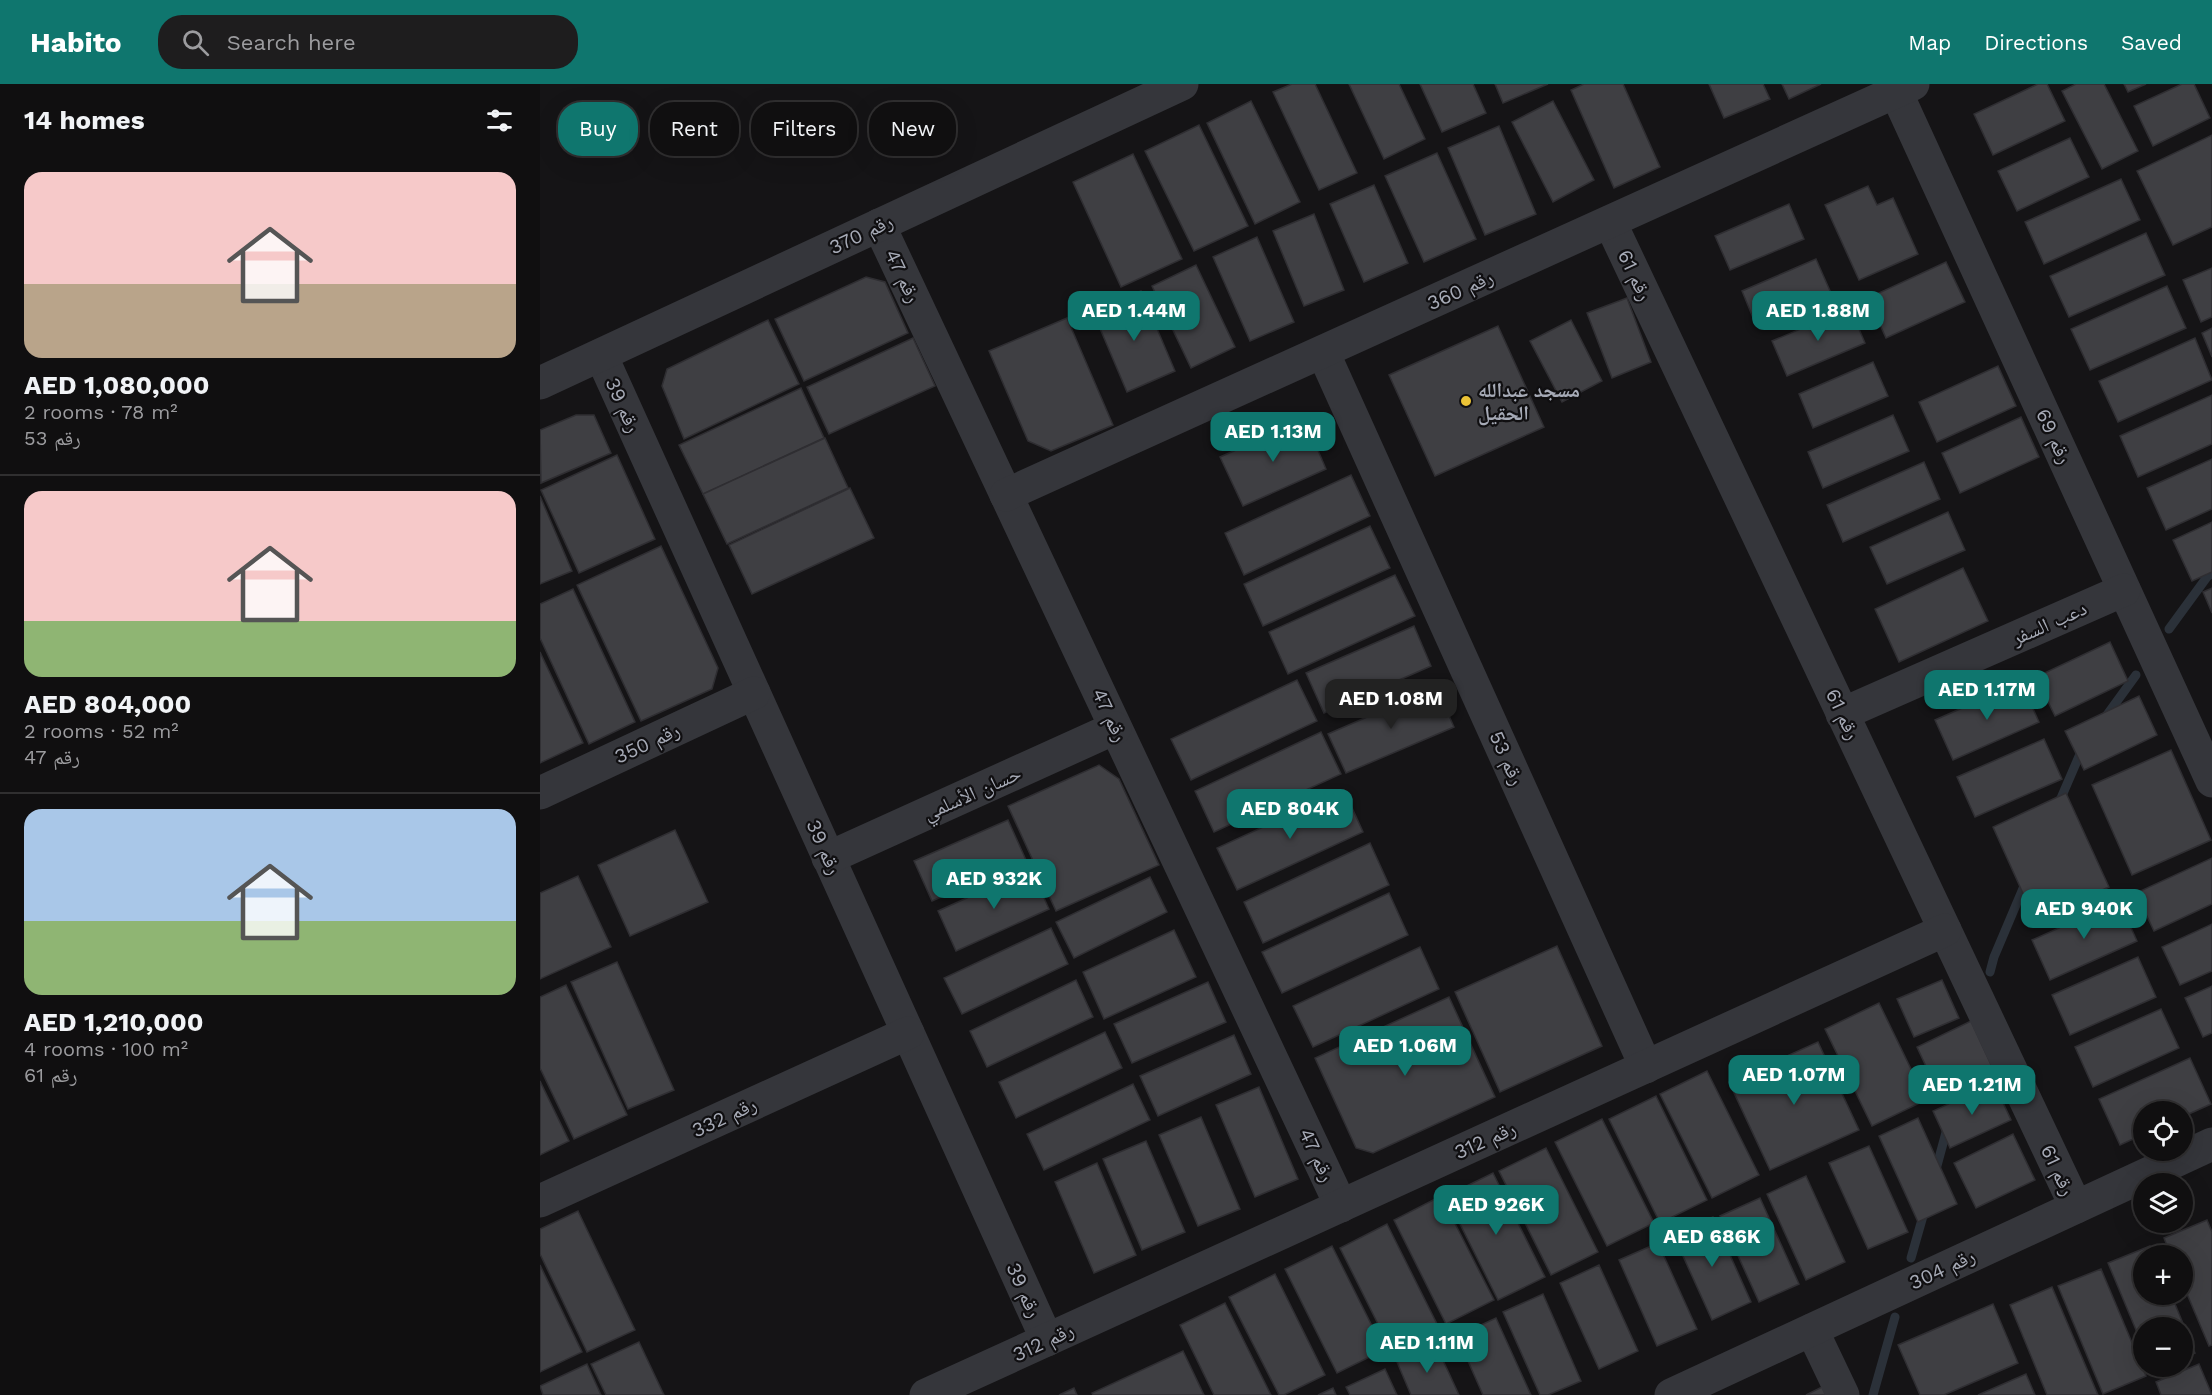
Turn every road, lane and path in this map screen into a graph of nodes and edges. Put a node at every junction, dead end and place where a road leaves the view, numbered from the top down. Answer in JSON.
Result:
{"nodes":[{"id":1,"x":1182,"y":84,"type":"edge"},
{"id":2,"x":1904,"y":88,"type":"edge"},
{"id":3,"x":1610,"y":222,"type":"junction"},
{"id":4,"x":879,"y":225,"type":"junction"},
{"id":5,"x":1323,"y":352,"type":"junction"},
{"id":6,"x":601,"y":355,"type":"junction"},
{"id":7,"x":540,"y":383,"type":"edge"},
{"id":8,"x":1006,"y":495,"type":"junction"},
{"id":9,"x":2124,"y":590,"type":"junction"},
{"id":10,"x":754,"y":693,"type":"junction"},
{"id":11,"x":1842,"y":714,"type":"junction"},
{"id":12,"x":1115,"y":728,"type":"junction"},
{"id":13,"x":2212,"y":781,"type":"edge"},
{"id":14,"x":540,"y":793,"type":"edge"},
{"id":15,"x":828,"y":858,"type":"junction"},
{"id":16,"x":1945,"y":930,"type":"junction"},
{"id":17,"x":908,"y":1033,"type":"junction"},
{"id":18,"x":1646,"y":1067,"type":"junction"},
{"id":19,"x":2212,"y":1144,"type":"edge"},
{"id":20,"x":540,"y":1201,"type":"edge"},
{"id":21,"x":1341,"y":1206,"type":"junction"},
{"id":22,"x":2076,"y":1207,"type":"junction"},
{"id":23,"x":1812,"y":1330,"type":"junction"},
{"id":24,"x":1047,"y":1340,"type":"junction"},
{"id":25,"x":926,"y":1395,"type":"edge"},
{"id":26,"x":1671,"y":1395,"type":"edge"},
{"id":27,"x":1844,"y":1395,"type":"edge"}],
"edges":[{"from":1,"to":4,"type":"street","name":"رقم 370"},
{"from":2,"to":3,"type":"street","name":"رقم 360"},
{"from":2,"to":9,"type":"street","name":"رقم 69"},
{"from":3,"to":5,"type":"street","name":"رقم 360"},
{"from":3,"to":11,"type":"street","name":"رقم 61"},
{"from":4,"to":6,"type":"street","name":"رقم 370"},
{"from":4,"to":8,"type":"street","name":"رقم 47"},
{"from":5,"to":8,"type":"street","name":"رقم 360"},
{"from":5,"to":18,"type":"street","name":"رقم 53"},
{"from":6,"to":7,"type":"street","name":"رقم 370"},
{"from":6,"to":10,"type":"street","name":"رقم 39"},
{"from":8,"to":12,"type":"street","name":"رقم 47"},
{"from":9,"to":11,"type":"street","name":"دعب السفر"},
{"from":9,"to":13,"type":"street","name":"رقم 69"},
{"from":10,"to":14,"type":"street","name":"رقم 350"},
{"from":10,"to":15,"type":"street","name":"رقم 39"},
{"from":11,"to":16,"type":"street","name":"رقم 61"},
{"from":12,"to":15,"type":"street","name":"حسان الأسلمي"},
{"from":12,"to":21,"type":"street","name":"رقم 47"},
{"from":15,"to":17,"type":"street","name":"رقم 39"},
{"from":16,"to":18,"type":"street","name":"رقم 312"},
{"from":16,"to":22,"type":"street","name":"رقم 61"},
{"from":17,"to":20,"type":"street","name":"رقم 332"},
{"from":17,"to":24,"type":"street","name":"رقم 39"},
{"from":18,"to":21,"type":"street","name":"رقم 312"},
{"from":19,"to":22,"type":"street","name":"رقم 304"},
{"from":21,"to":24,"type":"street","name":"رقم 312"},
{"from":22,"to":23,"type":"street","name":"رقم 304"},
{"from":23,"to":26,"type":"street","name":"رقم 304"},
{"from":23,"to":27,"type":"street"},
{"from":24,"to":25,"type":"street","name":"رقم 312"}]}
